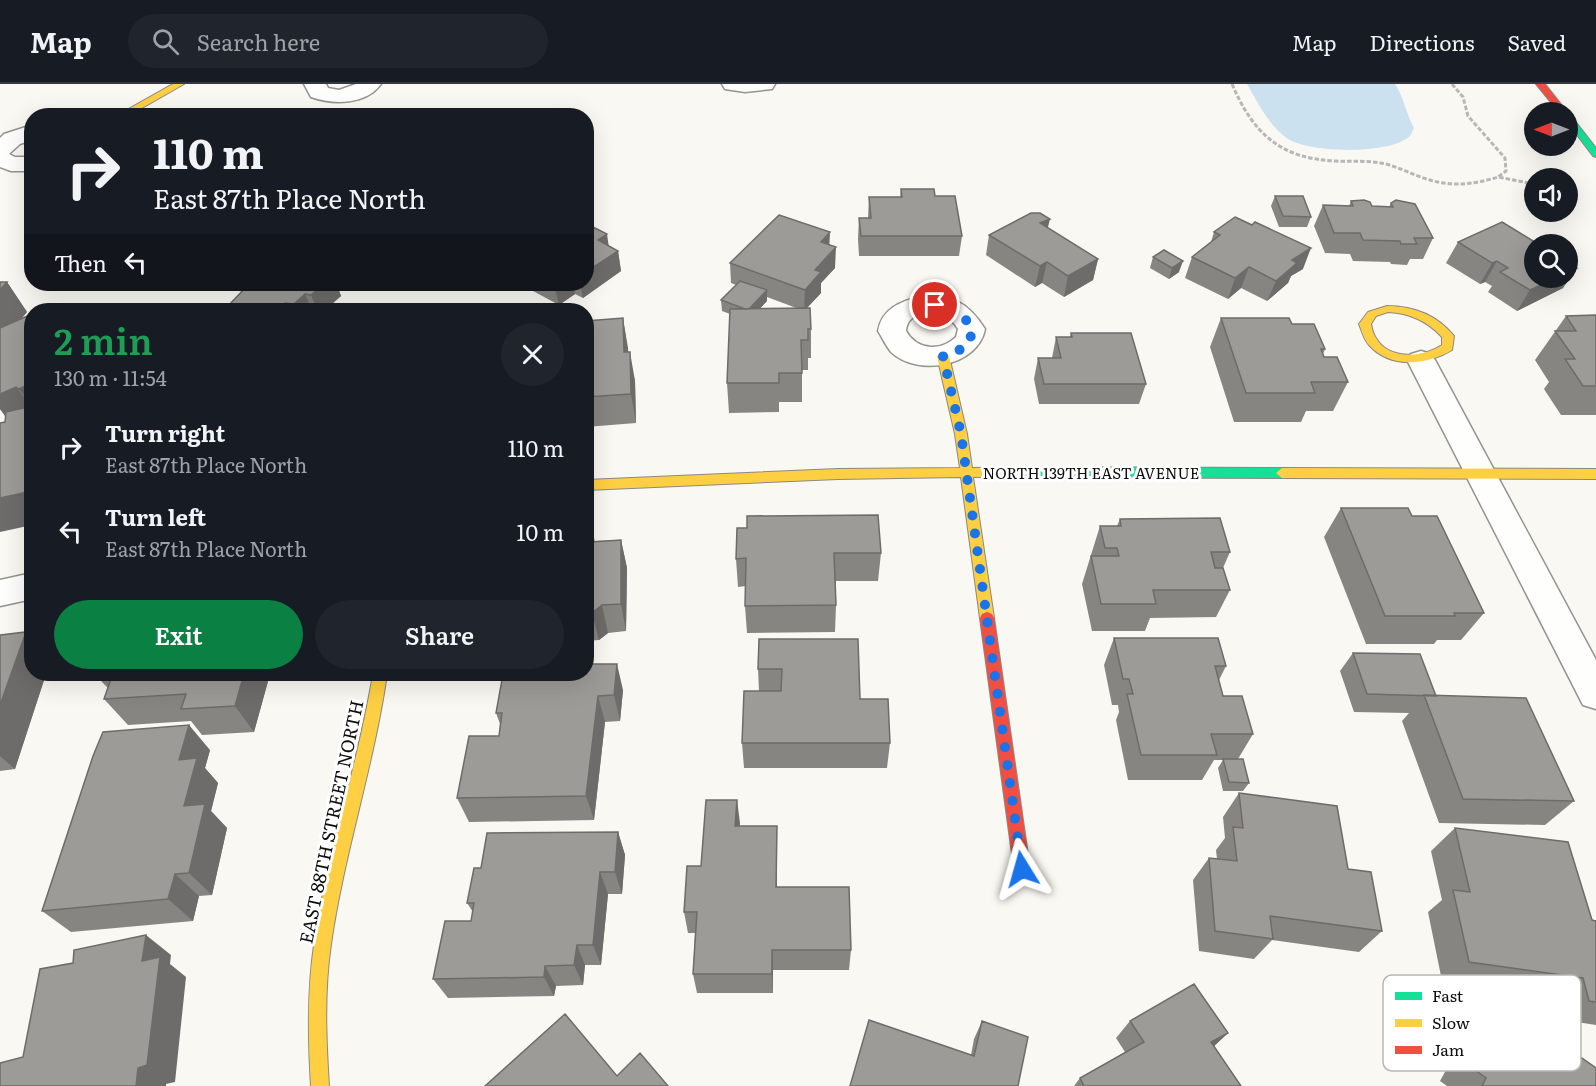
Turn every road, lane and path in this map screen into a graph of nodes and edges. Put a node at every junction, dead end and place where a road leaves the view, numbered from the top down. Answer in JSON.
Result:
{"nodes":[{"id":1,"x":180,"y":84,"type":"edge"},
{"id":2,"x":315,"y":84,"type":"edge"},
{"id":3,"x":370,"y":84,"type":"edge"},
{"id":4,"x":733,"y":84,"type":"edge"},
{"id":5,"x":764,"y":84,"type":"edge"},
{"id":6,"x":1232,"y":84,"type":"edge"},
{"id":7,"x":1452,"y":84,"type":"edge"},
{"id":8,"x":1540,"y":84,"type":"edge"},
{"id":9,"x":1555,"y":102,"type":"edge"},
{"id":10,"x":138,"y":108,"type":"edge"},
{"id":11,"x":1578,"y":131,"type":"edge"},
{"id":12,"x":24,"y":135,"type":"edge"},
{"id":13,"x":0,"y":150,"type":"edge"},
{"id":14,"x":1596,"y":154,"type":"edge"},
{"id":15,"x":0,"y":158,"type":"edge"},
{"id":16,"x":24,"y":164,"type":"edge"},
{"id":17,"x":1498,"y":177,"type":"junction"},
{"id":18,"x":1524,"y":182,"type":"edge"},
{"id":19,"x":943,"y":356,"type":"dead end"},
{"id":20,"x":1421,"y":360,"type":"junction"},
{"id":21,"x":966,"y":473,"type":"junction"},
{"id":22,"x":1596,"y":474,"type":"edge"},
{"id":23,"x":1482,"y":475,"type":"junction"},
{"id":24,"x":594,"y":484,"type":"edge"},
{"id":25,"x":24,"y":588,"type":"edge"},
{"id":26,"x":0,"y":593,"type":"edge"},
{"id":27,"x":379,"y":681,"type":"edge"},
{"id":28,"x":1596,"y":694,"type":"edge"},
{"id":29,"x":1022,"y":869,"type":"dead end"},
{"id":30,"x":320,"y":1086,"type":"edge"}],
"edges":[{"from":1,"to":10,"type":"street"},
{"from":2,"to":3,"type":"street"},
{"from":4,"to":5,"type":"street"},
{"from":6,"to":17,"type":"path"},
{"from":7,"to":17,"type":"path"},
{"from":8,"to":9,"type":"street"},
{"from":11,"to":14,"type":"street"},
{"from":12,"to":13,"type":"street"},
{"from":15,"to":16,"type":"street"},
{"from":17,"to":18,"type":"path"},
{"from":19,"to":21,"type":"street"},
{"from":20,"to":20,"type":"street"},
{"from":20,"to":23,"type":"street"},
{"from":21,"to":23,"type":"street","name":"NORTH 139TH EAST AVENUE"},
{"from":21,"to":24,"type":"street","name":"NORTH 139TH EAST AVENUE"},
{"from":21,"to":29,"type":"street"},
{"from":22,"to":23,"type":"street","name":"NORTH 139TH EAST AVENUE"},
{"from":23,"to":28,"type":"street"},
{"from":25,"to":26,"type":"street"},
{"from":27,"to":30,"type":"street","name":"EAST 88TH STREET NORTH"}]}
